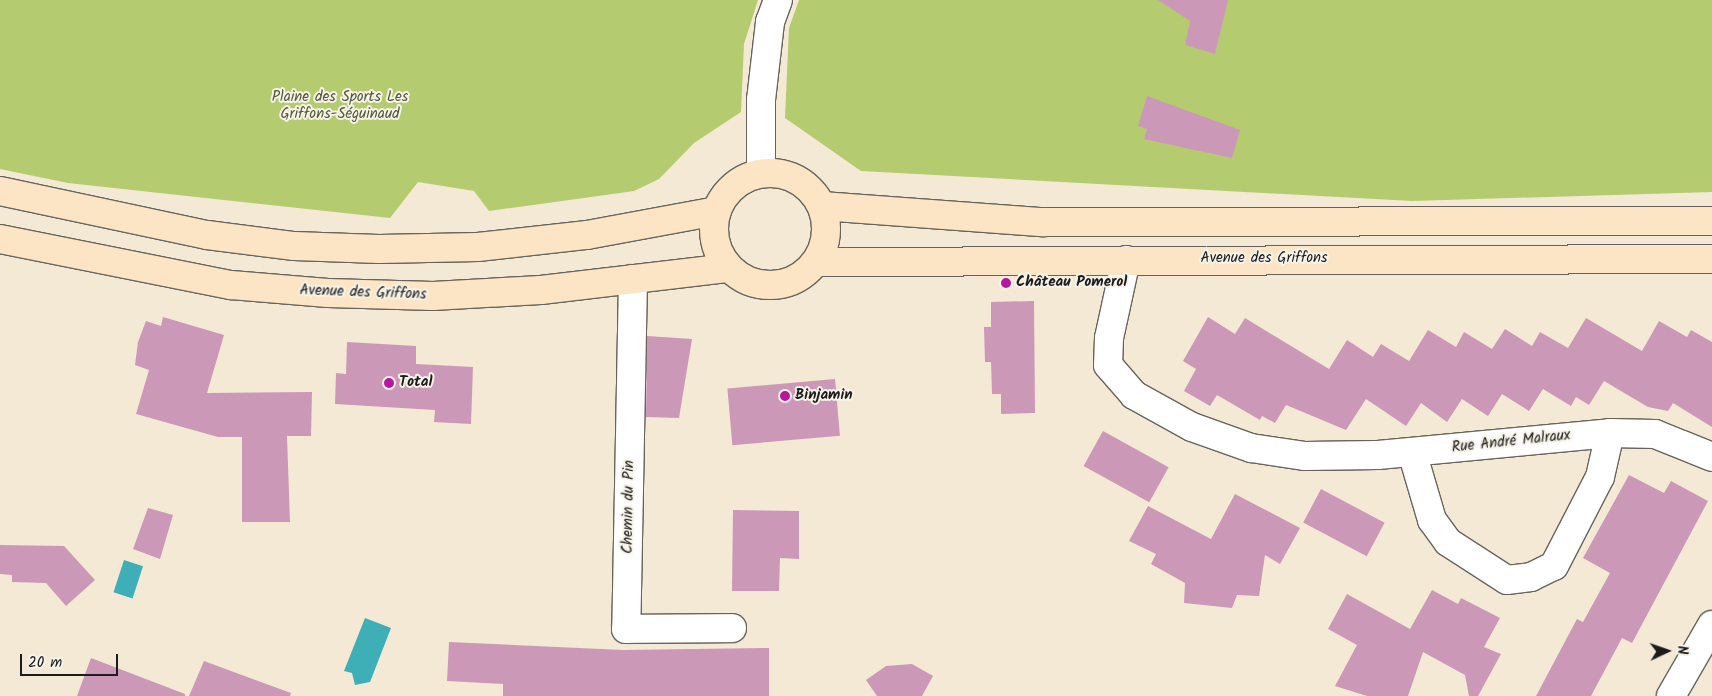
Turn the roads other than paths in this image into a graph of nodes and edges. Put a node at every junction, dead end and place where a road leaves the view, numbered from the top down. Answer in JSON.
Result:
{"nodes":[{"id":1,"x":778,"y":0,"type":"edge"},
{"id":2,"x":761,"y":173,"type":"junction"},
{"id":3,"x":0,"y":191,"type":"edge"},
{"id":4,"x":822,"y":206,"type":"junction"},
{"id":5,"x":717,"y":211,"type":"junction"},
{"id":6,"x":986,"y":217,"type":"junction"},
{"id":7,"x":1712,"y":221,"type":"edge"},
{"id":8,"x":0,"y":238,"type":"edge"},
{"id":9,"x":983,"y":258,"type":"junction"},
{"id":10,"x":1712,"y":259,"type":"edge"},
{"id":11,"x":1126,"y":260,"type":"junction"},
{"id":12,"x":816,"y":262,"type":"junction"},
{"id":13,"x":729,"y":268,"type":"junction"},
{"id":14,"x":633,"y":279,"type":"junction"},
{"id":15,"x":1610,"y":433,"type":"junction"},
{"id":16,"x":1412,"y":452,"type":"junction"},
{"id":17,"x":1712,"y":457,"type":"edge"},
{"id":18,"x":1712,"y":624,"type":"edge"},
{"id":19,"x":732,"y":628,"type":"dead end"},
{"id":20,"x":1670,"y":696,"type":"edge"}],
"edges":[{"from":1,"to":2,"type":"street"},
{"from":2,"to":4,"type":"street"},
{"from":2,"to":5,"type":"street"},
{"from":3,"to":5,"type":"street"},
{"from":4,"to":6,"type":"street"},
{"from":4,"to":12,"type":"street"},
{"from":5,"to":13,"type":"street"},
{"from":6,"to":7,"type":"street"},
{"from":6,"to":9,"type":"street"},
{"from":8,"to":14,"type":"street","name":"Avenue des Griffons"},
{"from":9,"to":11,"type":"street","name":"Avenue des Griffons"},
{"from":9,"to":12,"type":"street","name":"Avenue des Griffons"},
{"from":10,"to":11,"type":"street","name":"Avenue des Griffons"},
{"from":11,"to":16,"type":"street","name":"Rue André Malraux"},
{"from":12,"to":13,"type":"street"},
{"from":13,"to":14,"type":"street","name":"Avenue des Griffons"},
{"from":14,"to":19,"type":"street","name":"Chemin du Pin"},
{"from":15,"to":16,"type":"street","name":"Rue André Malraux"},
{"from":15,"to":16,"type":"street"},
{"from":15,"to":17,"type":"street","name":"Rue André Malraux"},
{"from":18,"to":20,"type":"street"}]}
